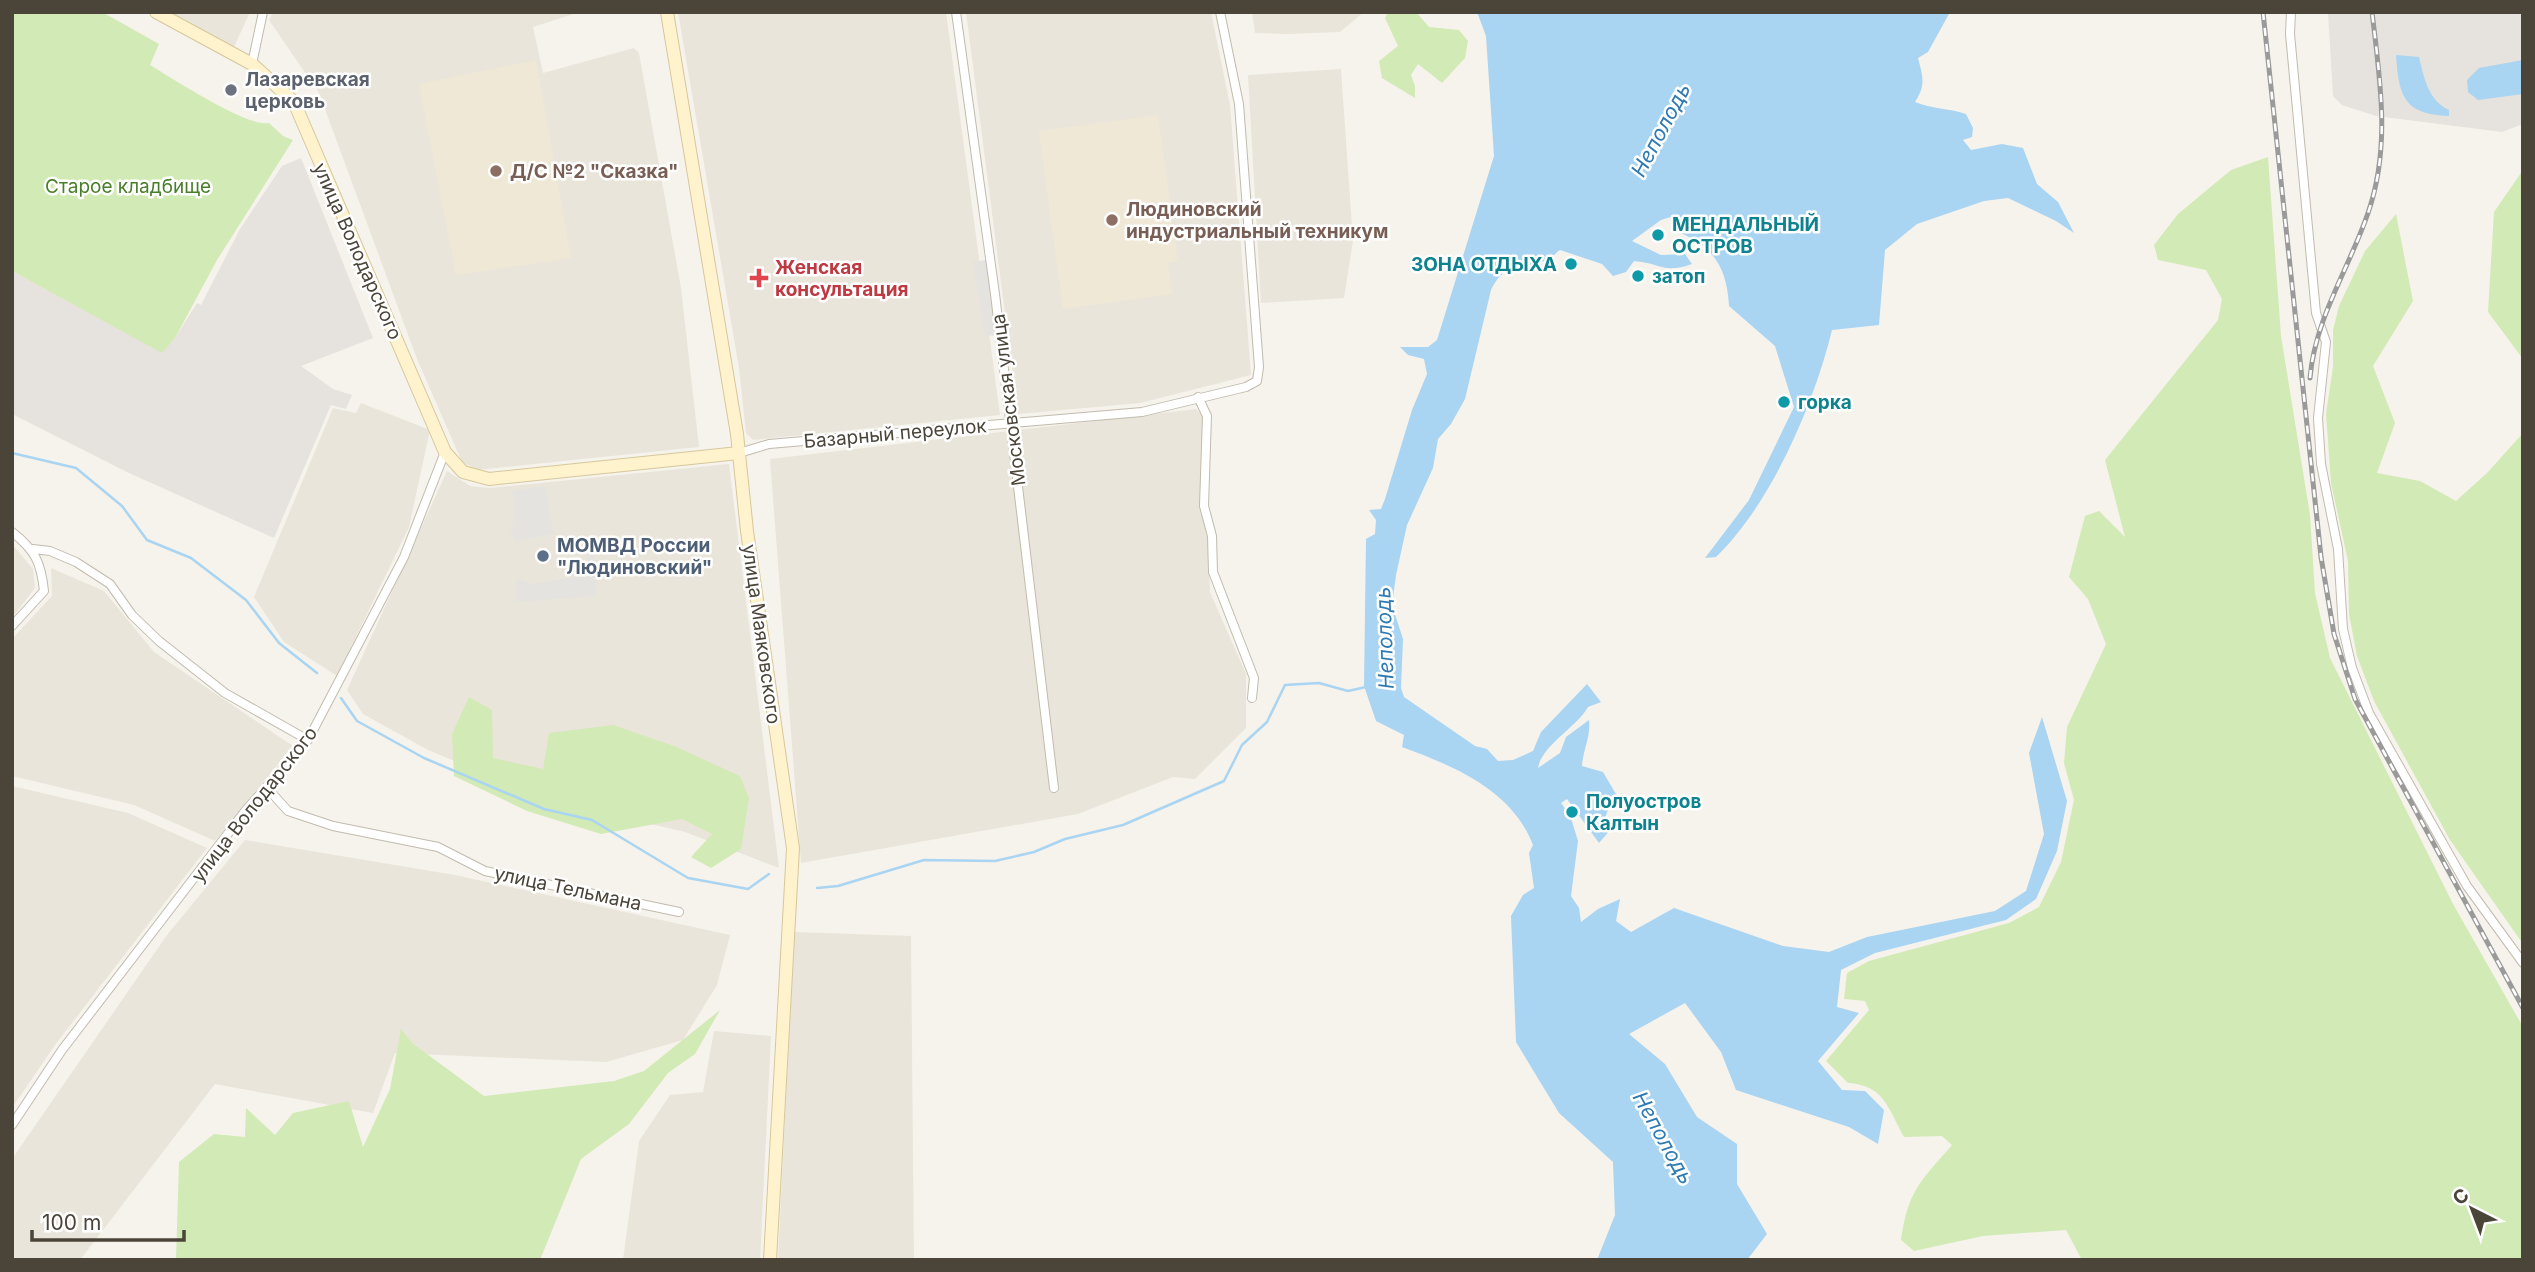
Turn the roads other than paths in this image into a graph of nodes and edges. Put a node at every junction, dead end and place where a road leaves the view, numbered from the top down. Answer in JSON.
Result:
{"nodes":[{"id":1,"x":156,"y":12,"type":"edge"},
{"id":2,"x":263,"y":12,"type":"edge"},
{"id":3,"x":667,"y":12,"type":"edge"},
{"id":4,"x":956,"y":12,"type":"edge"},
{"id":5,"x":1220,"y":12,"type":"edge"},
{"id":6,"x":2291,"y":12,"type":"edge"},
{"id":7,"x":252,"y":64,"type":"junction"},
{"id":8,"x":1198,"y":397,"type":"junction"},
{"id":9,"x":1010,"y":423,"type":"junction"},
{"id":10,"x":445,"y":452,"type":"junction"},
{"id":11,"x":739,"y":453,"type":"junction"},
{"id":12,"x":12,"y":532,"type":"edge"},
{"id":13,"x":33,"y":549,"type":"junction"},
{"id":14,"x":12,"y":625,"type":"edge"},
{"id":15,"x":1252,"y":698,"type":"dead end"},
{"id":16,"x":308,"y":740,"type":"junction"},
{"id":17,"x":1054,"y":788,"type":"dead end"},
{"id":18,"x":268,"y":789,"type":"junction"},
{"id":19,"x":679,"y":912,"type":"dead end"},
{"id":20,"x":2523,"y":963,"type":"edge"},
{"id":21,"x":12,"y":1125,"type":"edge"},
{"id":22,"x":770,"y":1260,"type":"edge"}],
"edges":[{"from":1,"to":7,"type":"street","name":"улица Володарского"},
{"from":2,"to":7,"type":"street"},
{"from":3,"to":11,"type":"street","name":"улица Маяковского"},
{"from":4,"to":9,"type":"street","name":"Московская улица"},
{"from":5,"to":8,"type":"street","name":"Базарный переулок"},
{"from":6,"to":20,"type":"street"},
{"from":7,"to":10,"type":"street","name":"улица Володарского"},
{"from":8,"to":9,"type":"street","name":"Базарный переулок"},
{"from":8,"to":15,"type":"street"},
{"from":9,"to":11,"type":"street","name":"Базарный переулок"},
{"from":9,"to":17,"type":"street","name":"Московская улица"},
{"from":10,"to":11,"type":"street","name":"улица Володарского"},
{"from":10,"to":16,"type":"street","name":"улица Володарского"},
{"from":11,"to":22,"type":"street","name":"улица Маяковского"},
{"from":12,"to":13,"type":"street"},
{"from":13,"to":14,"type":"street"},
{"from":13,"to":16,"type":"street"},
{"from":16,"to":18,"type":"street","name":"улица Володарского"},
{"from":18,"to":19,"type":"street","name":"улица Тельмана"},
{"from":18,"to":21,"type":"street","name":"улица Володарского"}]}
